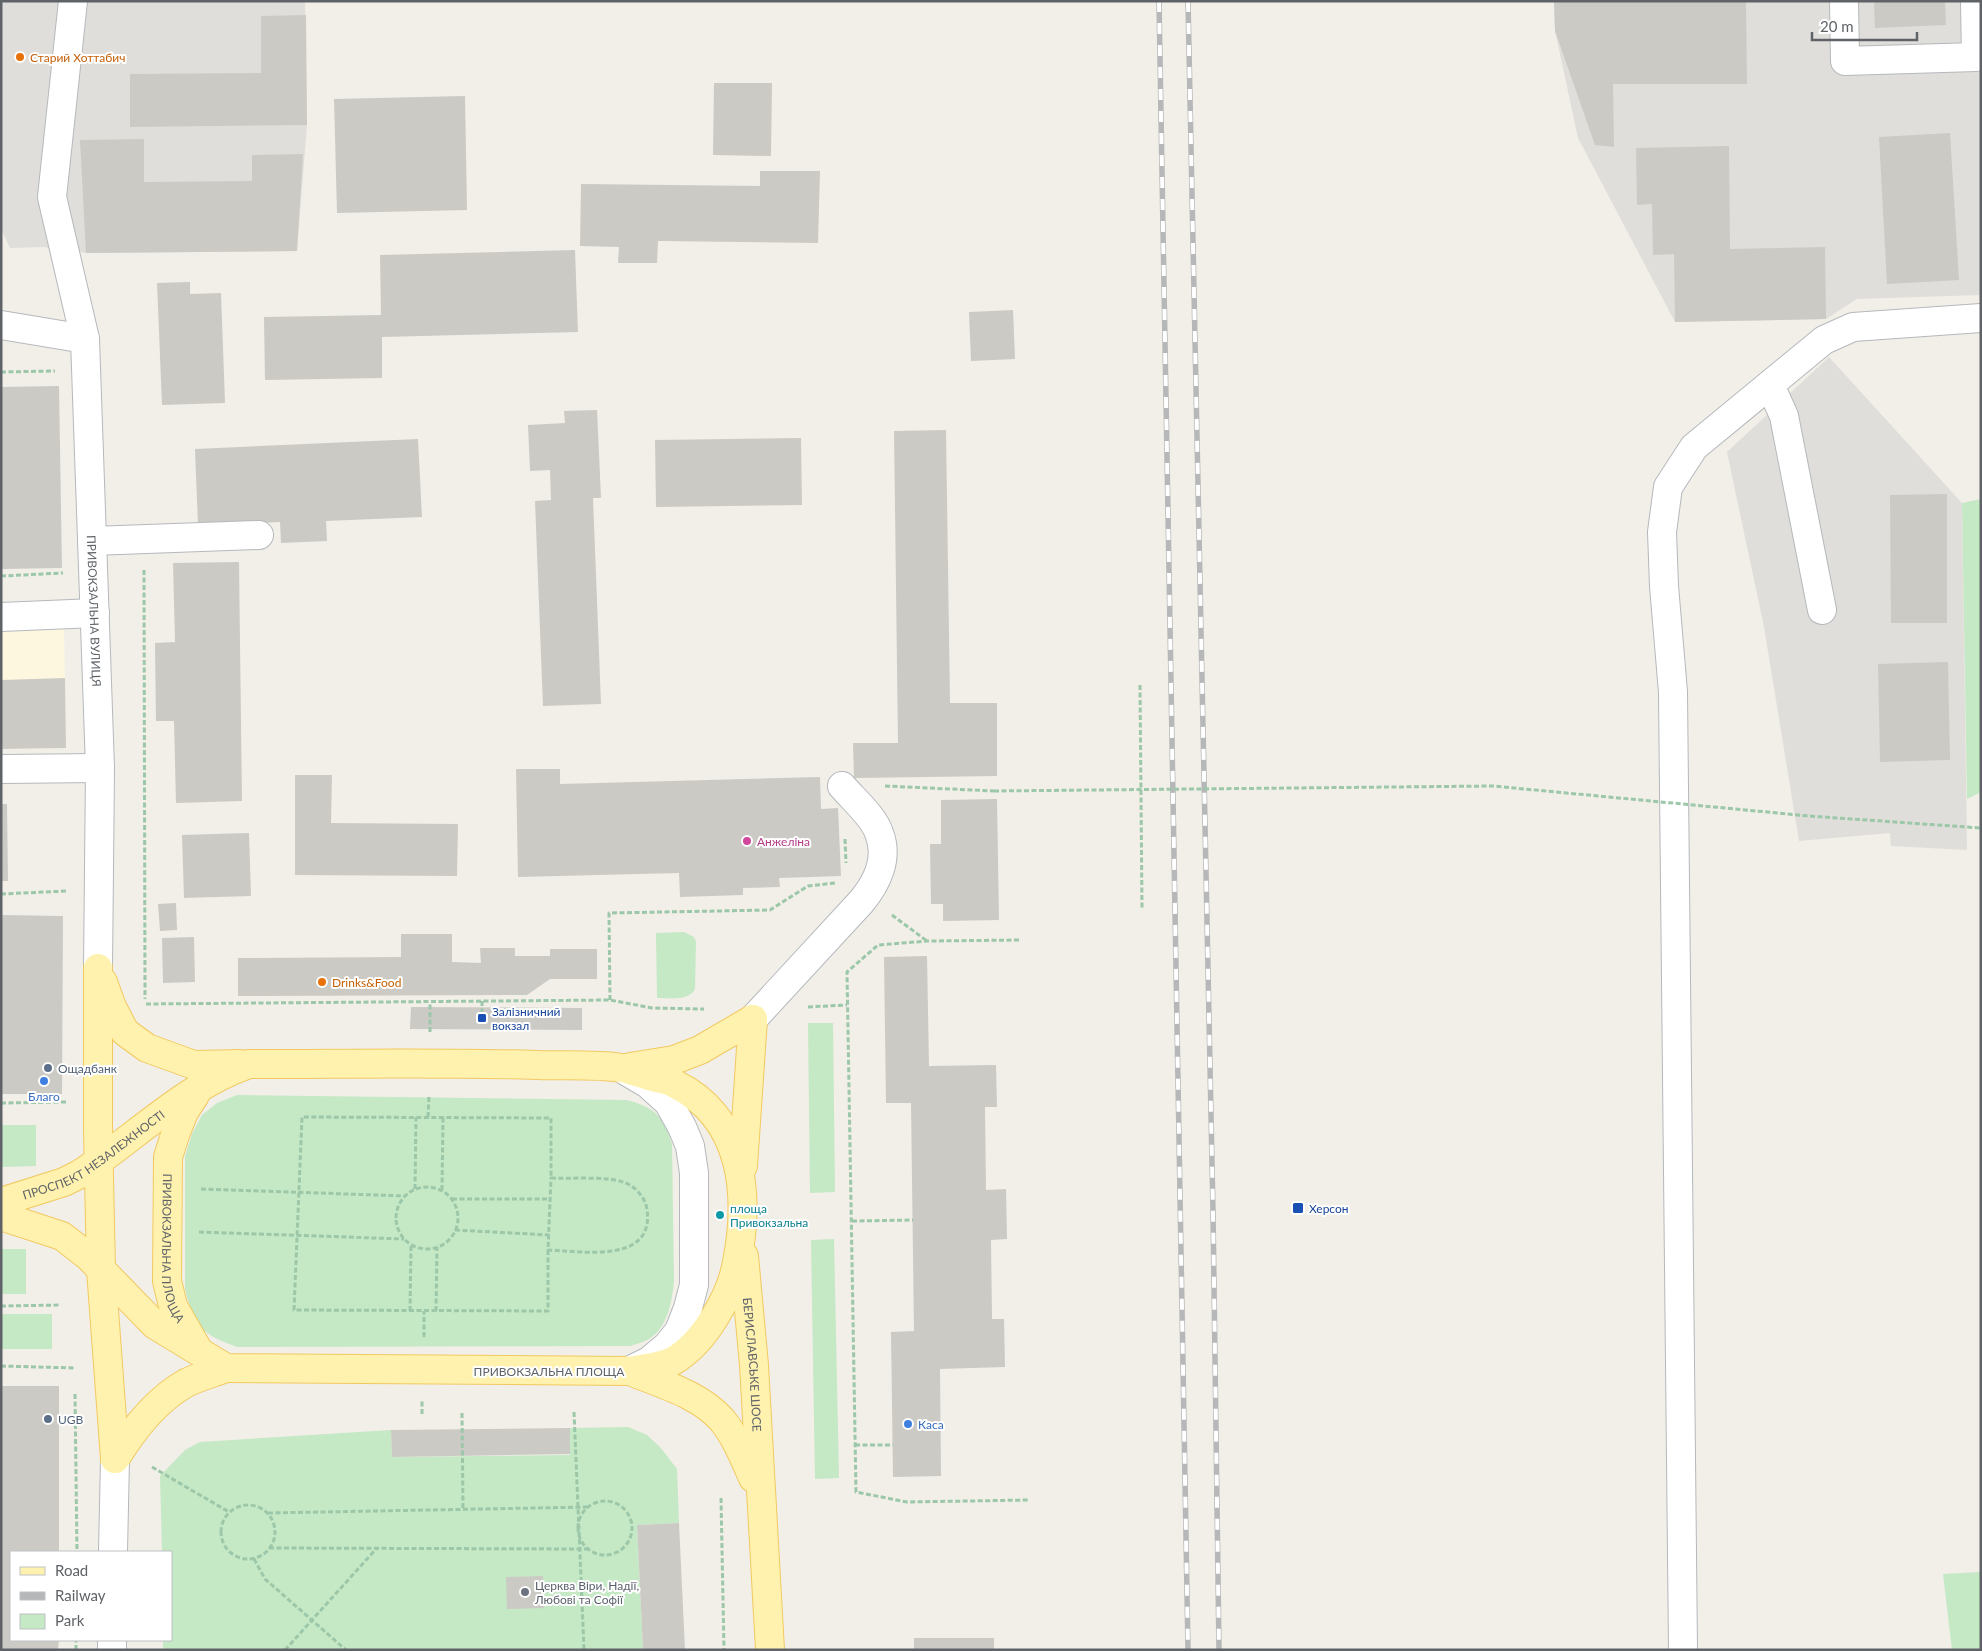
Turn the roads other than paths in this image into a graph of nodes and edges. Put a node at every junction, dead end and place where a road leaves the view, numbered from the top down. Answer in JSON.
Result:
{"nodes":[{"id":1,"x":73,"y":1,"type":"edge"},
{"id":2,"x":1844,"y":1,"type":"edge"},
{"id":3,"x":1975,"y":1,"type":"edge"},
{"id":4,"x":1981,"y":318,"type":"edge"},
{"id":5,"x":1,"y":325,"type":"edge"},
{"id":6,"x":85,"y":339,"type":"junction"},
{"id":7,"x":1770,"y":385,"type":"junction"},
{"id":8,"x":259,"y":536,"type":"dead end"},
{"id":9,"x":92,"y":541,"type":"junction"},
{"id":10,"x":1822,"y":610,"type":"dead end"},
{"id":11,"x":95,"y":614,"type":"junction"},
{"id":12,"x":1,"y":617,"type":"edge"},
{"id":13,"x":100,"y":768,"type":"junction"},
{"id":14,"x":1,"y":769,"type":"edge"},
{"id":15,"x":842,"y":786,"type":"road end"},
{"id":16,"x":98,"y":968,"type":"junction"},
{"id":17,"x":753,"y":1019,"type":"junction"},
{"id":18,"x":248,"y":1064,"type":"junction"},
{"id":19,"x":622,"y":1068,"type":"junction"},
{"id":20,"x":191,"y":1094,"type":"junction"},
{"id":21,"x":99,"y":1162,"type":"junction"},
{"id":22,"x":742,"y":1185,"type":"junction"},
{"id":23,"x":1,"y":1202,"type":"edge"},
{"id":24,"x":1,"y":1216,"type":"edge"},
{"id":25,"x":742,"y":1235,"type":"junction"},
{"id":26,"x":101,"y":1270,"type":"junction"},
{"id":27,"x":200,"y":1352,"type":"junction"},
{"id":28,"x":226,"y":1368,"type":"junction"},
{"id":29,"x":630,"y":1371,"type":"junction"},
{"id":30,"x":115,"y":1459,"type":"junction"},
{"id":31,"x":760,"y":1495,"type":"junction"},
{"id":32,"x":113,"y":1551,"type":"edge"},
{"id":33,"x":770,"y":1650,"type":"edge"},
{"id":34,"x":1683,"y":1650,"type":"edge"}],
"edges":[{"from":1,"to":6,"type":"street","name":"ПРИВОКЗАЛЬНА ВУЛИЦЯ"},
{"from":2,"to":3,"type":"street"},
{"from":4,"to":7,"type":"street"},
{"from":5,"to":6,"type":"street"},
{"from":6,"to":9,"type":"street","name":"ПРИВОКЗАЛЬНА ВУЛИЦЯ"},
{"from":7,"to":10,"type":"street"},
{"from":7,"to":34,"type":"street"},
{"from":8,"to":9,"type":"street"},
{"from":9,"to":11,"type":"street","name":"ПРИВОКЗАЛЬНА ВУЛИЦЯ"},
{"from":11,"to":12,"type":"street"},
{"from":11,"to":13,"type":"street","name":"ПРИВОКЗАЛЬНА ВУЛИЦЯ"},
{"from":13,"to":14,"type":"street"},
{"from":13,"to":16,"type":"street","name":"ПРИВОКЗАЛЬНА ВУЛИЦЯ"},
{"from":15,"to":17,"type":"street"},
{"from":16,"to":18,"type":"main road"},
{"from":16,"to":21,"type":"main road"},
{"from":17,"to":19,"type":"main road"},
{"from":17,"to":22,"type":"main road"},
{"from":18,"to":19,"type":"main road","name":"ПРИВОКЗАЛЬНА ПЛОЩА"},
{"from":18,"to":20,"type":"main road","name":"ПРИВОКЗАЛЬНА ПЛОЩА"},
{"from":19,"to":22,"type":"main road","name":"ПРИВОКЗАЛЬНА ПЛОЩА"},
{"from":19,"to":29,"type":"street"},
{"from":20,"to":21,"type":"main road","name":"ПРОСПЕКТ НЕЗАЛЕЖНОСТІ"},
{"from":20,"to":27,"type":"main road","name":"ПРИВОКЗАЛЬНА ПЛОЩА"},
{"from":21,"to":23,"type":"main road","name":"ПРОСПЕКТ НЕЗАЛЕЖНОСТІ"},
{"from":21,"to":26,"type":"main road"},
{"from":22,"to":25,"type":"main road","name":"ПРИВОКЗАЛЬНА ПЛОЩА"},
{"from":24,"to":26,"type":"main road"},
{"from":25,"to":29,"type":"main road","name":"ПРИВОКЗАЛЬНА ПЛОЩА"},
{"from":25,"to":31,"type":"main road","name":"БЕРИСЛАВСЬКЕ ШОСЕ"},
{"from":26,"to":27,"type":"main road"},
{"from":26,"to":30,"type":"main road"},
{"from":27,"to":28,"type":"main road","name":"ПРИВОКЗАЛЬНА ПЛОЩА"},
{"from":28,"to":29,"type":"main road","name":"ПРИВОКЗАЛЬНА ПЛОЩА"},
{"from":28,"to":30,"type":"main road"},
{"from":29,"to":31,"type":"main road","name":"БЕРИСЛАВСЬКЕ ШОСЕ"},
{"from":30,"to":32,"type":"street"},
{"from":31,"to":33,"type":"main road","name":"БЕРИСЛАВСЬКЕ ШОСЕ"}]}
